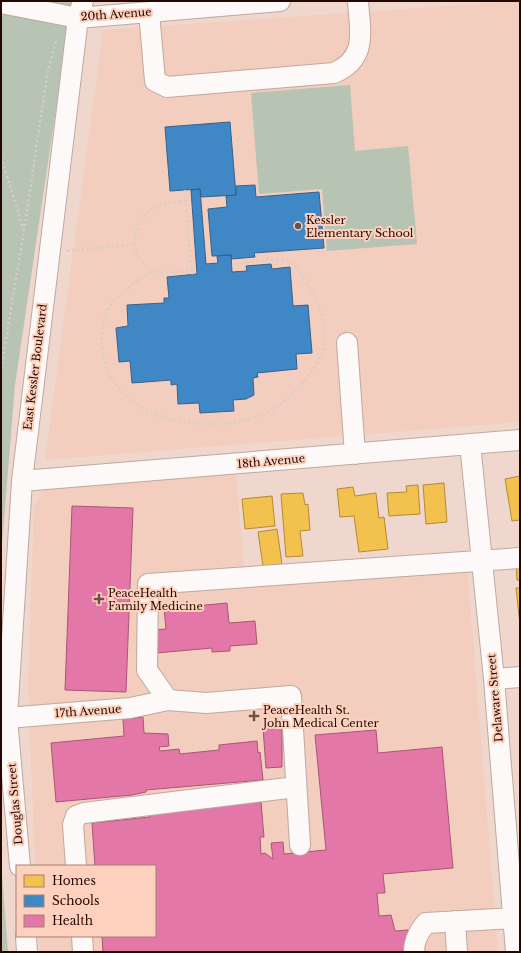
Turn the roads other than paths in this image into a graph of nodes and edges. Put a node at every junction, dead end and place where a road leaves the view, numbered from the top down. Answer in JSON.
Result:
{"nodes":[{"id":1,"x":280,"y":1,"type":"edge"},
{"id":2,"x":358,"y":1,"type":"edge"},
{"id":3,"x":1,"y":3,"type":"edge"},
{"id":4,"x":227,"y":3,"type":"edge"},
{"id":5,"x":74,"y":11,"type":"edge"},
{"id":6,"x":149,"y":12,"type":"junction"},
{"id":7,"x":347,"y":342,"type":"dead end"},
{"id":8,"x":520,"y":440,"type":"edge"},
{"id":9,"x":470,"y":444,"type":"junction"},
{"id":10,"x":355,"y":454,"type":"junction"},
{"id":11,"x":22,"y":481,"type":"junction"},
{"id":12,"x":520,"y":558,"type":"edge"},
{"id":13,"x":482,"y":561,"type":"junction"},
{"id":14,"x":520,"y":677,"type":"edge"},
{"id":15,"x":494,"y":679,"type":"junction"},
{"id":16,"x":168,"y":700,"type":"junction"},
{"id":17,"x":4,"y":726,"type":"edge"},
{"id":18,"x":296,"y":787,"type":"junction"},
{"id":19,"x":512,"y":804,"type":"edge"},
{"id":20,"x":300,"y":845,"type":"dead end"},
{"id":21,"x":20,"y":865,"type":"edge"},
{"id":22,"x":76,"y":865,"type":"edge"},
{"id":23,"x":455,"y":921,"type":"junction"},
{"id":24,"x":516,"y":924,"type":"edge"},
{"id":25,"x":26,"y":937,"type":"edge"},
{"id":26,"x":82,"y":937,"type":"edge"},
{"id":27,"x":27,"y":952,"type":"edge"},
{"id":28,"x":83,"y":952,"type":"edge"},
{"id":29,"x":414,"y":952,"type":"edge"},
{"id":30,"x":457,"y":952,"type":"edge"},
{"id":31,"x":516,"y":952,"type":"edge"}],
"edges":[{"from":1,"to":4,"type":"street","name":"20th Avenue"},
{"from":2,"to":6,"type":"street"},
{"from":3,"to":5,"type":"street","name":"20th Avenue"},
{"from":4,"to":6,"type":"street","name":"20th Avenue"},
{"from":5,"to":6,"type":"street","name":"20th Avenue"},
{"from":5,"to":11,"type":"street","name":"East Kessler Boulevard"},
{"from":7,"to":10,"type":"street"},
{"from":8,"to":9,"type":"street","name":"18th Avenue"},
{"from":9,"to":10,"type":"street","name":"18th Avenue"},
{"from":9,"to":13,"type":"street","name":"Delaware Street"},
{"from":10,"to":11,"type":"street","name":"18th Avenue"},
{"from":11,"to":17,"type":"street","name":"East Kessler Boulevard"},
{"from":12,"to":13,"type":"street"},
{"from":13,"to":15,"type":"street","name":"Delaware Street"},
{"from":13,"to":16,"type":"street"},
{"from":14,"to":15,"type":"street"},
{"from":15,"to":19,"type":"street","name":"Delaware Street"},
{"from":16,"to":17,"type":"street","name":"17th Avenue"},
{"from":16,"to":18,"type":"street","name":"17th Avenue"},
{"from":17,"to":21,"type":"street","name":"Douglas Street"},
{"from":18,"to":20,"type":"street"},
{"from":18,"to":22,"type":"street"},
{"from":19,"to":24,"type":"street","name":"Delaware Street"},
{"from":23,"to":24,"type":"street"},
{"from":23,"to":29,"type":"street"},
{"from":23,"to":30,"type":"street"},
{"from":24,"to":31,"type":"street","name":"Delaware Street"},
{"from":25,"to":27,"type":"street"},
{"from":26,"to":28,"type":"street"}]}
